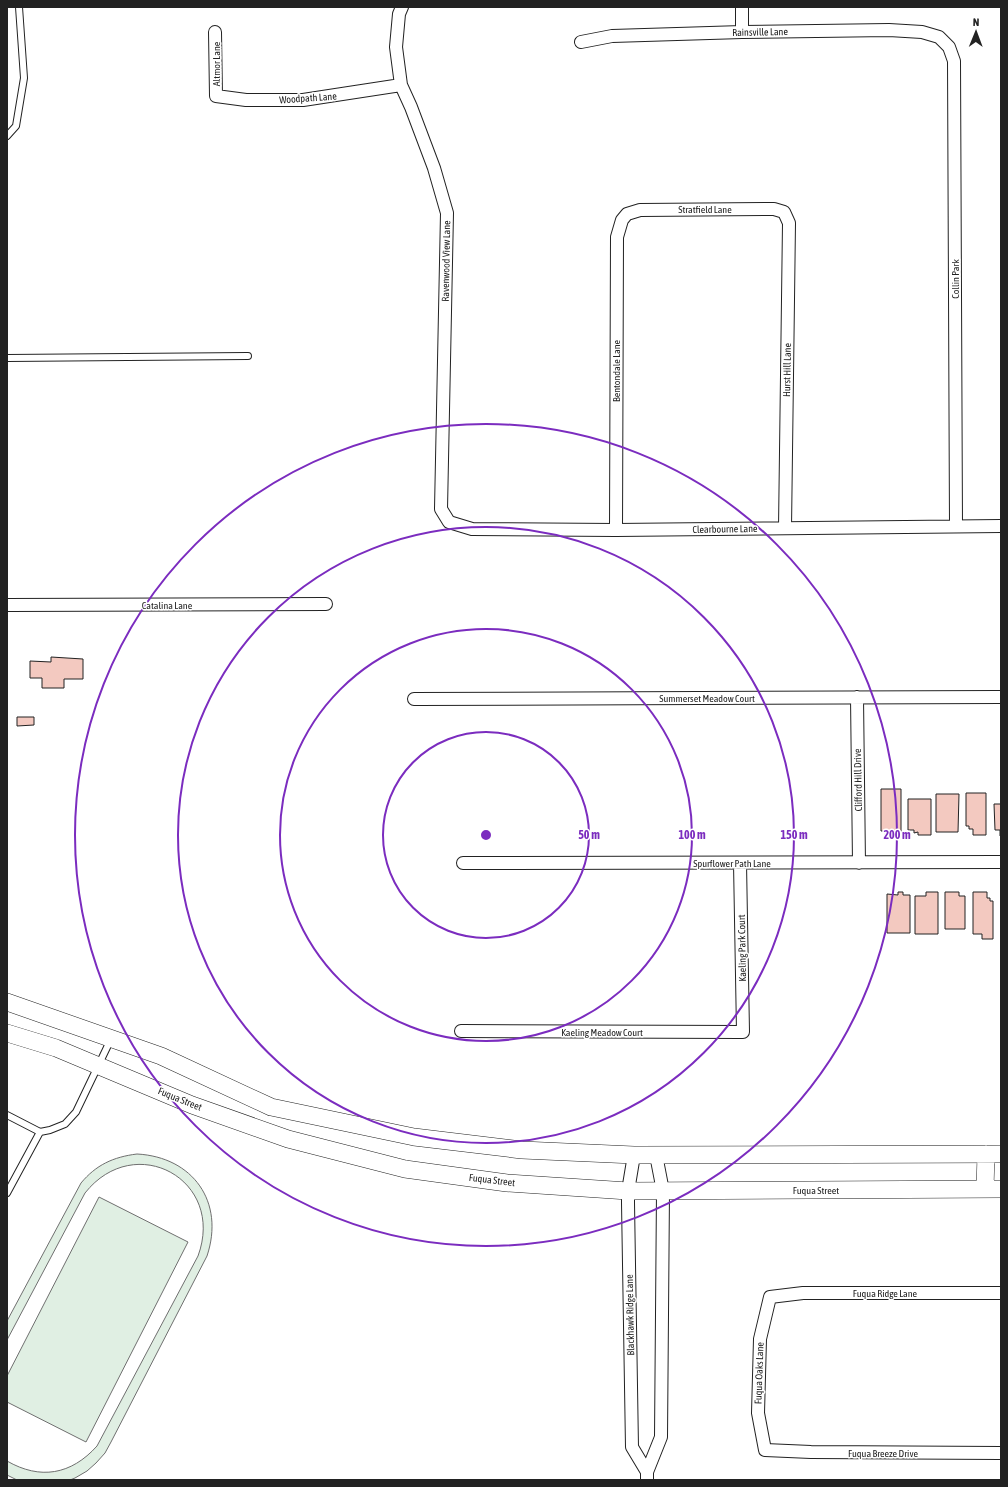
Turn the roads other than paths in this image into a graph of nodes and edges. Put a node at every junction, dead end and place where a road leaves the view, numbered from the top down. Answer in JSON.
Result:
{"nodes":[{"id":1,"x":19,"y":7,"type":"edge"},
{"id":2,"x":402,"y":7,"type":"edge"},
{"id":3,"x":742,"y":7,"type":"edge"},
{"id":4,"x":215,"y":32,"type":"dead end"},
{"id":5,"x":742,"y":32,"type":"junction"},
{"id":6,"x":939,"y":37,"type":"joint"},
{"id":7,"x":581,"y":42,"type":"dead end"},
{"id":8,"x":400,"y":85,"type":"junction"},
{"id":9,"x":216,"y":96,"type":"joint"},
{"id":10,"x":7,"y":136,"type":"edge"},
{"id":11,"x":784,"y":212,"type":"joint"},
{"id":12,"x":627,"y":214,"type":"joint"},
{"id":13,"x":248,"y":356,"type":"dead end"},
{"id":14,"x":7,"y":358,"type":"edge"},
{"id":15,"x":449,"y":522,"type":"joint"},
{"id":16,"x":956,"y":526,"type":"junction"},
{"id":17,"x":1001,"y":526,"type":"edge"},
{"id":18,"x":785,"y":528,"type":"junction"},
{"id":19,"x":616,"y":530,"type":"junction"},
{"id":20,"x":326,"y":604,"type":"dead end"},
{"id":21,"x":7,"y":605,"type":"edge"},
{"id":22,"x":1001,"y":697,"type":"edge"},
{"id":23,"x":857,"y":698,"type":"junction"},
{"id":24,"x":414,"y":699,"type":"dead end"},
{"id":25,"x":859,"y":862,"type":"junction"},
{"id":26,"x":1001,"y":862,"type":"edge"},
{"id":27,"x":463,"y":863,"type":"dead end"},
{"id":28,"x":740,"y":863,"type":"junction"},
{"id":29,"x":7,"y":1002,"type":"edge"},
{"id":30,"x":461,"y":1031,"type":"dead end"},
{"id":31,"x":743,"y":1032,"type":"joint"},
{"id":32,"x":7,"y":1033,"type":"edge"},
{"id":33,"x":112,"y":1038,"type":"junction"},
{"id":34,"x":100,"y":1066,"type":"junction"},
{"id":35,"x":7,"y":1115,"type":"edge"},
{"id":36,"x":40,"y":1132,"type":"junction"},
{"id":37,"x":993,"y":1154,"type":"edge"},
{"id":38,"x":634,"y":1155,"type":"junction"},
{"id":39,"x":656,"y":1155,"type":"junction"},
{"id":40,"x":993,"y":1189,"type":"edge"},
{"id":41,"x":628,"y":1191,"type":"junction"},
{"id":42,"x":663,"y":1191,"type":"junction"},
{"id":43,"x":7,"y":1193,"type":"edge"},
{"id":44,"x":1001,"y":1293,"type":"edge"},
{"id":45,"x":770,"y":1297,"type":"joint"},
{"id":46,"x":765,"y":1450,"type":"joint"},
{"id":47,"x":1001,"y":1453,"type":"edge"},
{"id":48,"x":647,"y":1476,"type":"edge"}],
"edges":[{"from":1,"to":10,"type":"lane"},
{"from":2,"to":8,"type":"street","name":"Ravenwood View Lane"},
{"from":3,"to":5,"type":"street"},
{"from":4,"to":9,"type":"street","name":"Altmor Lane"},
{"from":5,"to":6,"type":"street","name":"Rainsville Lane"},
{"from":5,"to":7,"type":"street","name":"Rainsville Lane"},
{"from":6,"to":16,"type":"street","name":"Collin Park"},
{"from":8,"to":9,"type":"street","name":"Woodpath Lane"},
{"from":8,"to":15,"type":"street","name":"Ravenwood View Lane"},
{"from":11,"to":12,"type":"street","name":"Stratfield Lane"},
{"from":11,"to":18,"type":"street","name":"Hurst Hill Lane"},
{"from":12,"to":19,"type":"street","name":"Bentondale Lane"},
{"from":13,"to":14,"type":"lane"},
{"from":15,"to":19,"type":"street","name":"Clearbourne Lane"},
{"from":16,"to":17,"type":"street","name":"Clearbourne Lane"},
{"from":16,"to":18,"type":"street","name":"Clearbourne Lane"},
{"from":18,"to":19,"type":"street","name":"Clearbourne Lane"},
{"from":20,"to":21,"type":"street","name":"Catalina Lane"},
{"from":22,"to":23,"type":"street","name":"Summerset Meadow Court"},
{"from":23,"to":24,"type":"street","name":"Summerset Meadow Court"},
{"from":23,"to":25,"type":"street","name":"Clifford Hill Drive"},
{"from":25,"to":26,"type":"street","name":"Spurflower Path Lane"},
{"from":25,"to":28,"type":"street","name":"Spurflower Path Lane"},
{"from":27,"to":28,"type":"street","name":"Spurflower Path Lane"},
{"from":28,"to":31,"type":"street","name":"Kaeling Park Court"},
{"from":29,"to":33,"type":"main road"},
{"from":30,"to":31,"type":"street","name":"Kaeling Meadow Court"},
{"from":32,"to":34,"type":"main road","name":"Fuqua Street"},
{"from":33,"to":34,"type":"lane"},
{"from":33,"to":38,"type":"main road"},
{"from":34,"to":36,"type":"lane"},
{"from":34,"to":41,"type":"main road","name":"Fuqua Street"},
{"from":35,"to":36,"type":"lane"},
{"from":36,"to":43,"type":"lane"},
{"from":37,"to":39,"type":"main road"},
{"from":37,"to":40,"type":"main road"},
{"from":38,"to":39,"type":"main road"},
{"from":38,"to":41,"type":"street","name":"Blackhawk Ridge Lane"},
{"from":39,"to":42,"type":"street","name":"Blackhawk Ridge Lane"},
{"from":40,"to":42,"type":"main road","name":"Fuqua Street"},
{"from":41,"to":42,"type":"main road","name":"Fuqua Street"},
{"from":41,"to":48,"type":"street","name":"Blackhawk Ridge Lane"},
{"from":42,"to":48,"type":"street","name":"Blackhawk Ridge Lane"},
{"from":44,"to":45,"type":"street","name":"Fuqua Ridge Lane"},
{"from":45,"to":46,"type":"street","name":"Fuqua Oaks Lane"},
{"from":46,"to":47,"type":"street","name":"Fuqua Breeze Drive"}]}
